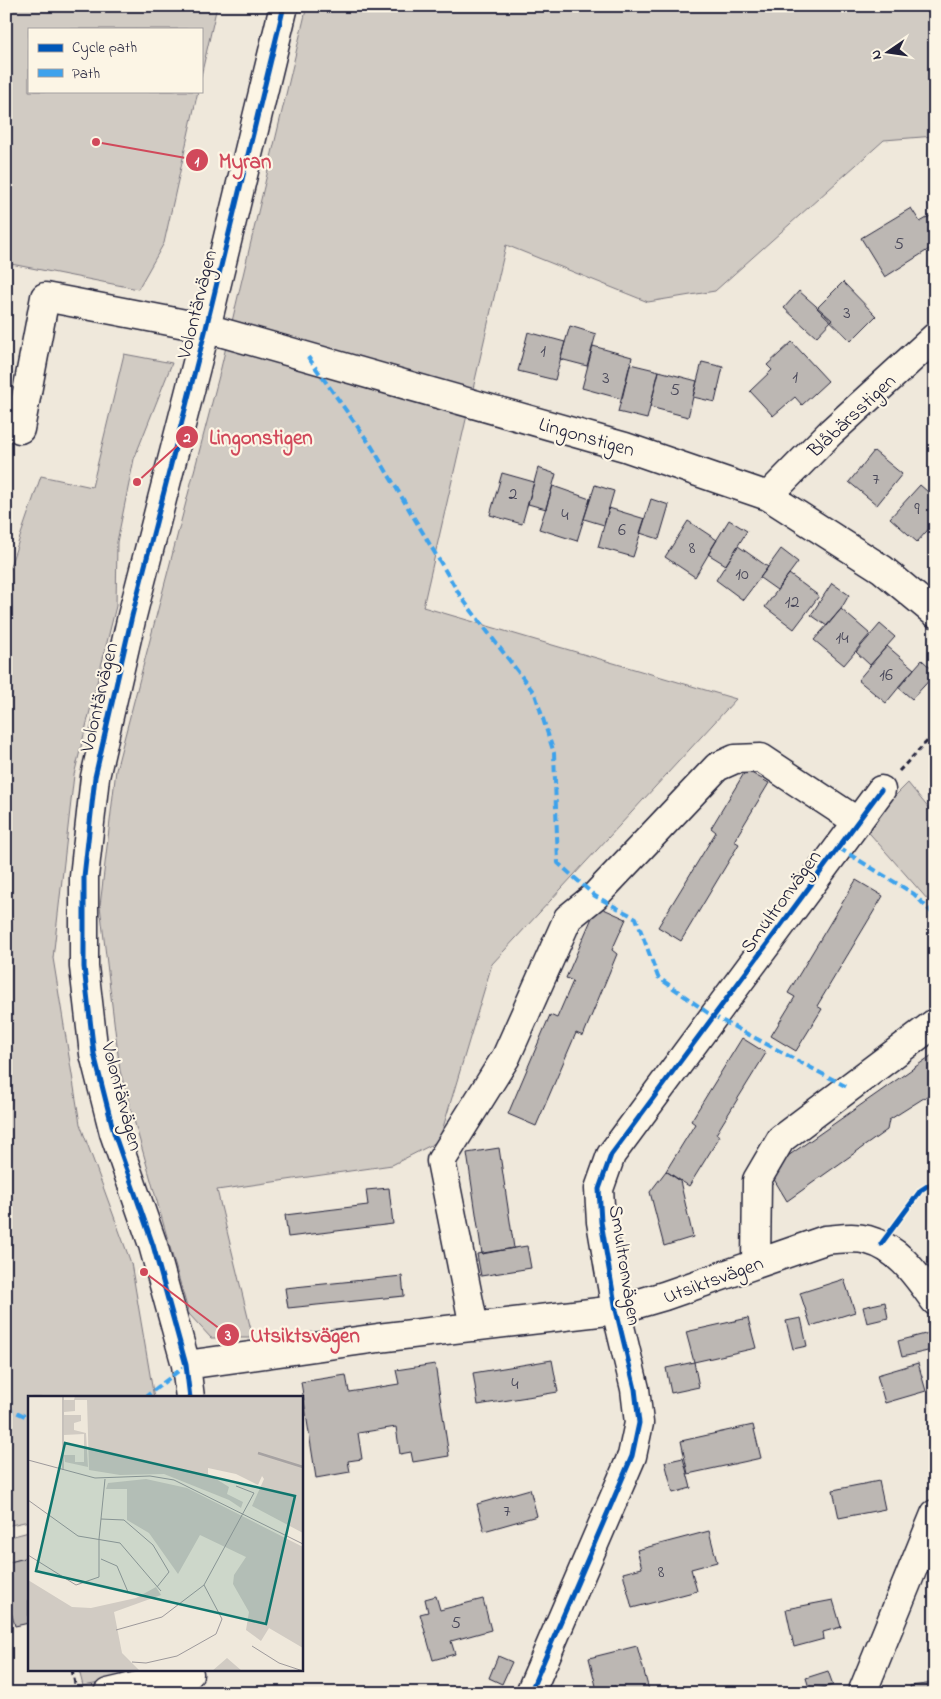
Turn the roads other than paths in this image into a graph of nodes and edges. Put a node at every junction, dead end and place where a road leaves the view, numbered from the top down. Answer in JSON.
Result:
{"nodes":[{"id":1,"x":284,"y":6,"type":"edge"},
{"id":2,"x":206,"y":328,"type":"junction"},
{"id":3,"x":935,"y":337,"type":"edge"},
{"id":4,"x":20,"y":429,"type":"dead end"},
{"id":5,"x":768,"y":496,"type":"junction"},
{"id":6,"x":935,"y":613,"type":"edge"},
{"id":7,"x":882,"y":790,"type":"road end"},
{"id":8,"x":858,"y":822,"type":"junction"},
{"id":9,"x":935,"y":1023,"type":"edge"},
{"id":10,"x":756,"y":1264,"type":"junction"},
{"id":11,"x":935,"y":1301,"type":"edge"},
{"id":12,"x":616,"y":1310,"type":"junction"},
{"id":13,"x":474,"y":1327,"type":"junction"},
{"id":14,"x":186,"y":1365,"type":"junction"},
{"id":15,"x":190,"y":1396,"type":"edge"},
{"id":16,"x":935,"y":1514,"type":"edge"},
{"id":17,"x":189,"y":1679,"type":"edge"},
{"id":18,"x":108,"y":1693,"type":"edge"},
{"id":19,"x":530,"y":1693,"type":"edge"},
{"id":20,"x":862,"y":1693,"type":"edge"}],
"edges":[{"from":1,"to":2,"type":"street","name":"Volontärvägen"},
{"from":2,"to":4,"type":"street","name":"Lingonstigen"},
{"from":2,"to":5,"type":"street","name":"Lingonstigen"},
{"from":2,"to":14,"type":"street","name":"Volontärvägen"},
{"from":3,"to":5,"type":"street","name":"Blåbärsstigen"},
{"from":5,"to":6,"type":"street","name":"Lingonstigen"},
{"from":7,"to":8,"type":"street","name":"Smultronvägen"},
{"from":8,"to":12,"type":"street","name":"Smultronvägen"},
{"from":8,"to":13,"type":"street"},
{"from":9,"to":10,"type":"street"},
{"from":10,"to":11,"type":"street","name":"Utsiktsvägen"},
{"from":10,"to":12,"type":"street","name":"Utsiktsvägen"},
{"from":12,"to":13,"type":"street","name":"Utsiktsvägen"},
{"from":12,"to":19,"type":"street","name":"Smultronvägen"},
{"from":13,"to":14,"type":"street","name":"Utsiktsvägen"},
{"from":14,"to":15,"type":"street","name":"Volontärvägen"},
{"from":16,"to":20,"type":"street"},
{"from":17,"to":18,"type":"street"}]}
